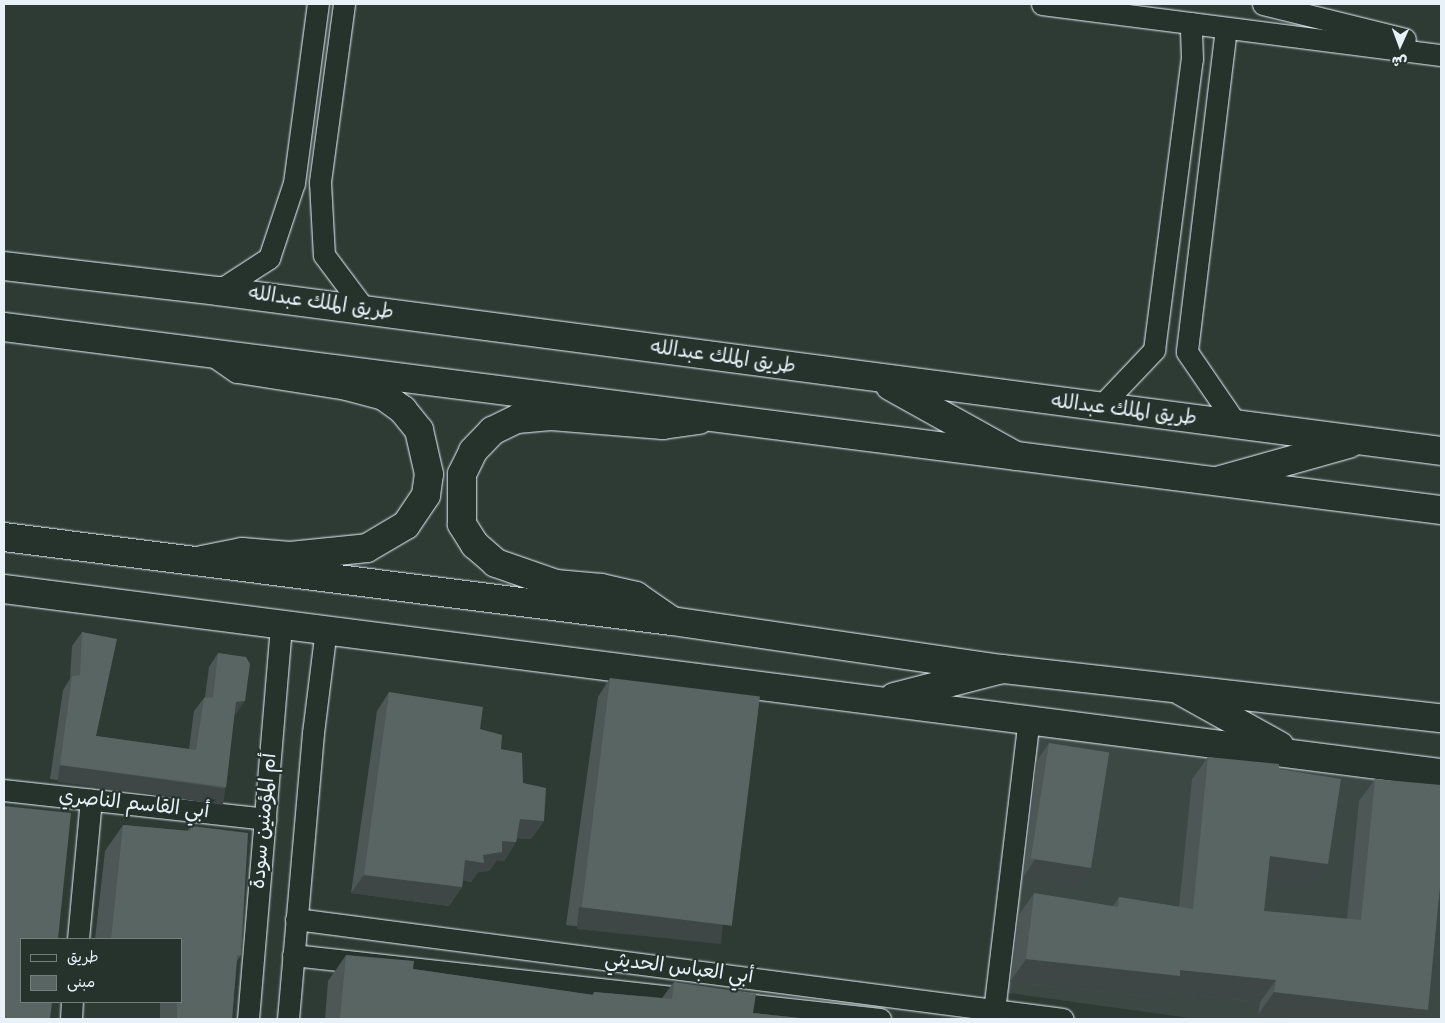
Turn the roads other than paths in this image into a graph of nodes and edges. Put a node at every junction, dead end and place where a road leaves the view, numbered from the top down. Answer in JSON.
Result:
{"nodes":[{"id":1,"x":318,"y":4,"type":"edge"},
{"id":2,"x":344,"y":4,"type":"edge"},
{"id":3,"x":1042,"y":4,"type":"edge"},
{"id":4,"x":1263,"y":4,"type":"edge"},
{"id":5,"x":1191,"y":23,"type":"junction"},
{"id":6,"x":1226,"y":28,"type":"junction"},
{"id":7,"x":1441,"y":49,"type":"edge"},
{"id":8,"x":1441,"y":55,"type":"edge"},
{"id":9,"x":4,"y":266,"type":"edge"},
{"id":10,"x":218,"y":291,"type":"junction"},
{"id":11,"x":365,"y":310,"type":"junction"},
{"id":12,"x":4,"y":327,"type":"edge"},
{"id":13,"x":216,"y":354,"type":"junction"},
{"id":14,"x":877,"y":379,"type":"junction"},
{"id":15,"x":1100,"y":407,"type":"junction"},
{"id":16,"x":715,"y":418,"type":"junction"},
{"id":17,"x":1237,"y":425,"type":"junction"},
{"id":18,"x":1360,"y":441,"type":"junction"},
{"id":19,"x":1441,"y":451,"type":"edge"},
{"id":20,"x":1016,"y":456,"type":"junction"},
{"id":21,"x":1217,"y":481,"type":"junction"},
{"id":22,"x":1441,"y":510,"type":"edge"},
{"id":23,"x":4,"y":538,"type":"edge"},
{"id":24,"x":195,"y":561,"type":"junction"},
{"id":25,"x":4,"y":589,"type":"edge"},
{"id":26,"x":672,"y":621,"type":"junction"},
{"id":27,"x":281,"y":623,"type":"junction"},
{"id":28,"x":326,"y":628,"type":"junction"},
{"id":29,"x":1002,"y":669,"type":"junction"},
{"id":30,"x":1180,"y":691,"type":"junction"},
{"id":31,"x":880,"y":700,"type":"junction"},
{"id":32,"x":1441,"y":718,"type":"edge"},
{"id":33,"x":1029,"y":719,"type":"junction"},
{"id":34,"x":1293,"y":754,"type":"junction"},
{"id":35,"x":1441,"y":773,"type":"edge"},
{"id":36,"x":4,"y":790,"type":"edge"},
{"id":37,"x":91,"y":800,"type":"junction"},
{"id":38,"x":265,"y":819,"type":"junction"},
{"id":39,"x":296,"y":919,"type":"junction"},
{"id":40,"x":78,"y":938,"type":"edge"},
{"id":41,"x":293,"y":955,"type":"junction"},
{"id":42,"x":72,"y":1003,"type":"edge"},
{"id":43,"x":994,"y":1011,"type":"junction"},
{"id":44,"x":71,"y":1019,"type":"edge"},
{"id":45,"x":248,"y":1019,"type":"edge"},
{"id":46,"x":288,"y":1019,"type":"edge"},
{"id":47,"x":880,"y":1019,"type":"edge"},
{"id":48,"x":1063,"y":1019,"type":"edge"}],
"edges":[{"from":1,"to":10,"type":"street"},
{"from":2,"to":11,"type":"street"},
{"from":3,"to":5,"type":"street"},
{"from":4,"to":7,"type":"street"},
{"from":5,"to":6,"type":"street"},
{"from":5,"to":15,"type":"street"},
{"from":6,"to":8,"type":"street"},
{"from":6,"to":17,"type":"street"},
{"from":9,"to":10,"type":"main road","name":"طريق الملك عبدالله"},
{"from":10,"to":11,"type":"main road","name":"طريق الملك عبدالله"},
{"from":11,"to":14,"type":"main road","name":"طريق الملك عبدالله"},
{"from":12,"to":13,"type":"main road"},
{"from":13,"to":16,"type":"main road"},
{"from":13,"to":24,"type":"main road"},
{"from":14,"to":15,"type":"main road","name":"طريق الملك عبدالله"},
{"from":14,"to":20,"type":"main road"},
{"from":15,"to":17,"type":"main road","name":"طريق الملك عبدالله"},
{"from":16,"to":20,"type":"main road"},
{"from":16,"to":26,"type":"main road"},
{"from":17,"to":18,"type":"main road","name":"طريق الملك عبدالله"},
{"from":18,"to":19,"type":"main road","name":"طريق الملك عبدالله"},
{"from":18,"to":21,"type":"main road"},
{"from":20,"to":21,"type":"main road"},
{"from":21,"to":22,"type":"main road"},
{"from":23,"to":24,"type":"main road"},
{"from":24,"to":26,"type":"main road"},
{"from":25,"to":27,"type":"main road"},
{"from":26,"to":29,"type":"main road"},
{"from":27,"to":28,"type":"main road"},
{"from":27,"to":38,"type":"street","name":"أم المؤمنين سودة"},
{"from":28,"to":31,"type":"main road"},
{"from":28,"to":39,"type":"street","name":"أم المؤمنين سودة"},
{"from":29,"to":30,"type":"main road"},
{"from":29,"to":31,"type":"main road"},
{"from":30,"to":32,"type":"main road"},
{"from":30,"to":34,"type":"main road"},
{"from":31,"to":33,"type":"main road"},
{"from":33,"to":34,"type":"main road"},
{"from":33,"to":43,"type":"street"},
{"from":34,"to":35,"type":"main road"},
{"from":36,"to":37,"type":"street","name":"أبي القاسم الناصري"},
{"from":37,"to":38,"type":"street","name":"أبي القاسم الناصري"},
{"from":37,"to":40,"type":"street"},
{"from":38,"to":45,"type":"street","name":"أم المؤمنين سودة"},
{"from":39,"to":41,"type":"street","name":"أم المؤمنين سودة"},
{"from":39,"to":43,"type":"street","name":"أبي العباس الحديثي"},
{"from":41,"to":46,"type":"street","name":"أم المؤمنين سودة"},
{"from":41,"to":47,"type":"street","name":"أبي العباس الحديثي"},
{"from":42,"to":44,"type":"street"},
{"from":43,"to":48,"type":"street","name":"أبي العباس الحديثي"}]}
